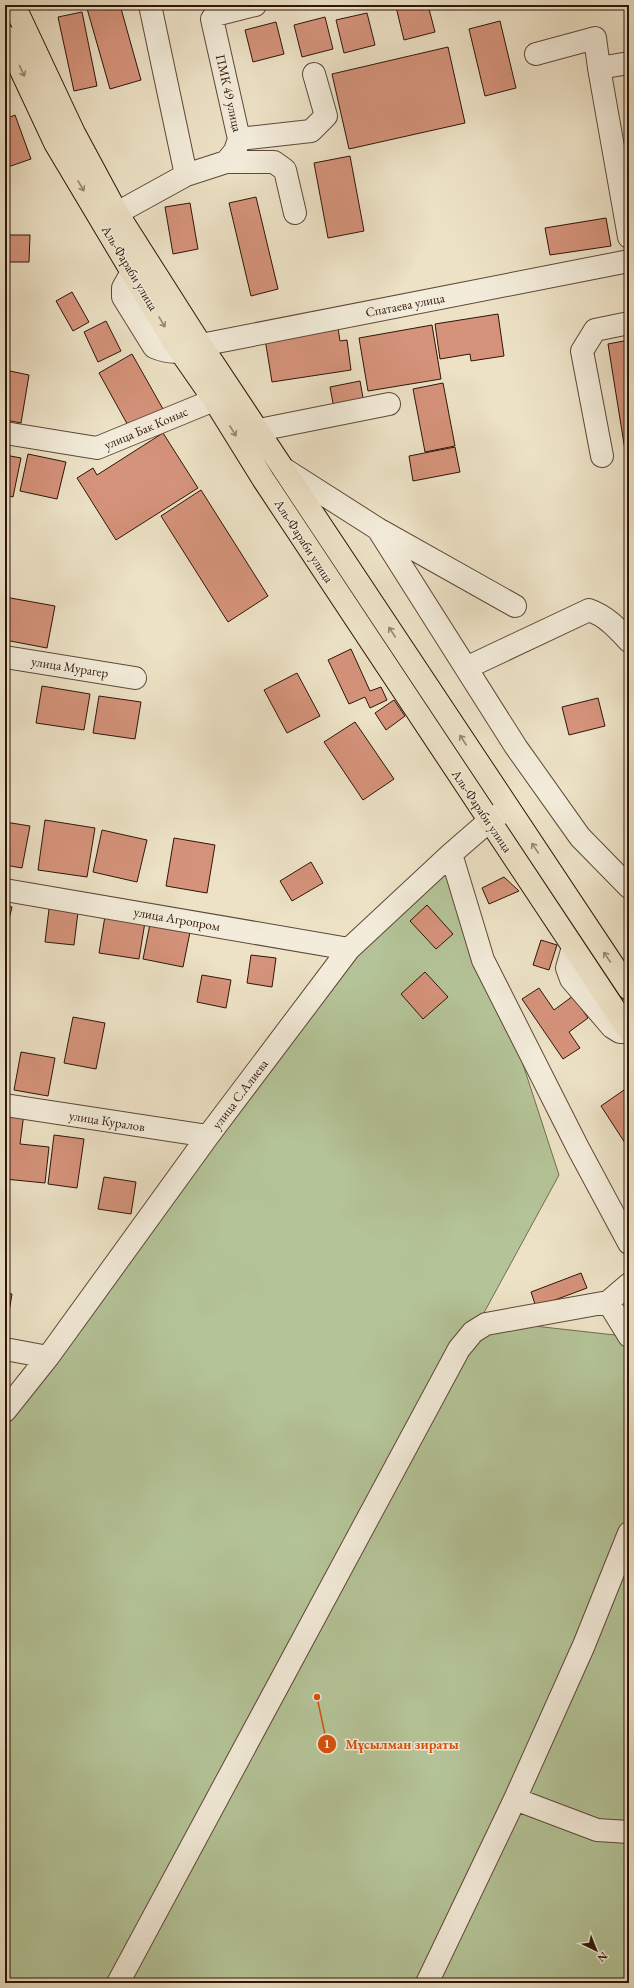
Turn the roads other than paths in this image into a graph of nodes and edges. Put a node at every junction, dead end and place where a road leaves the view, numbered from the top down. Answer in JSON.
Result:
{"nodes":[{"id":1,"x":14,"y":5,"type":"edge"},
{"id":2,"x":150,"y":5,"type":"edge"},
{"id":3,"x":255,"y":5,"type":"edge"},
{"id":4,"x":5,"y":36,"type":"edge"},
{"id":5,"x":536,"y":54,"type":"dead end"},
{"id":6,"x":629,"y":63,"type":"edge"},
{"id":7,"x":598,"y":68,"type":"junction"},
{"id":8,"x":314,"y":74,"type":"dead end"},
{"id":9,"x":239,"y":139,"type":"junction"},
{"id":10,"x":226,"y":162,"type":"junction"},
{"id":11,"x":186,"y":175,"type":"junction"},
{"id":12,"x":625,"y":195,"type":"edge"},
{"id":13,"x":295,"y":213,"type":"dead end"},
{"id":14,"x":117,"y":214,"type":"junction"},
{"id":15,"x":629,"y":237,"type":"edge"},
{"id":16,"x":629,"y":261,"type":"edge"},
{"id":17,"x":629,"y":323,"type":"edge"},
{"id":18,"x":201,"y":345,"type":"junction"},
{"id":19,"x":181,"y":353,"type":"junction"},
{"id":20,"x":214,"y":400,"type":"junction"},
{"id":21,"x":389,"y":404,"type":"dead end"},
{"id":22,"x":259,"y":430,"type":"junction"},
{"id":23,"x":5,"y":433,"type":"edge"},
{"id":24,"x":602,"y":456,"type":"dead end"},
{"id":25,"x":284,"y":469,"type":"junction"},
{"id":26,"x":378,"y":529,"type":"junction"},
{"id":27,"x":515,"y":606,"type":"dead end"},
{"id":28,"x":629,"y":641,"type":"edge"},
{"id":29,"x":5,"y":657,"type":"edge"},
{"id":30,"x":466,"y":668,"type":"junction"},
{"id":31,"x":135,"y":678,"type":"dead end"},
{"id":32,"x":509,"y":809,"type":"junction"},
{"id":33,"x":489,"y":822,"type":"junction"},
{"id":34,"x":451,"y":854,"type":"junction"},
{"id":35,"x":629,"y":887,"type":"edge"},
{"id":36,"x":5,"y":890,"type":"edge"},
{"id":37,"x":349,"y":949,"type":"junction"},
{"id":38,"x":629,"y":989,"type":"edge"},
{"id":39,"x":629,"y":1032,"type":"edge"},
{"id":40,"x":5,"y":1105,"type":"edge"},
{"id":41,"x":208,"y":1136,"type":"junction"},
{"id":42,"x":629,"y":1243,"type":"edge"},
{"id":43,"x":629,"y":1284,"type":"edge"},
{"id":44,"x":608,"y":1302,"type":"junction"},
{"id":45,"x":629,"y":1336,"type":"edge"},
{"id":46,"x":5,"y":1348,"type":"edge"},
{"id":47,"x":48,"y":1357,"type":"junction"},
{"id":48,"x":5,"y":1411,"type":"edge"},
{"id":49,"x":629,"y":1533,"type":"edge"},
{"id":50,"x":515,"y":1798,"type":"junction"},
{"id":51,"x":629,"y":1832,"type":"edge"},
{"id":52,"x":118,"y":1983,"type":"edge"},
{"id":53,"x":427,"y":1983,"type":"edge"}],
"edges":[{"from":1,"to":14,"type":"main road","name":"Аль-Фараби улица"},
{"from":2,"to":11,"type":"street"},
{"from":3,"to":9,"type":"street","name":"ПМК 49 улица"},
{"from":4,"to":19,"type":"main road","name":"Аль-Фараби улица","one_way":true},
{"from":5,"to":7,"type":"street"},
{"from":6,"to":7,"type":"street"},
{"from":7,"to":12,"type":"street"},
{"from":8,"to":9,"type":"street"},
{"from":9,"to":10,"type":"street","name":"ПМК 49 улица"},
{"from":10,"to":11,"type":"street"},
{"from":10,"to":13,"type":"street"},
{"from":11,"to":14,"type":"street"},
{"from":12,"to":15,"type":"street"},
{"from":14,"to":18,"type":"main road","name":"Аль-Фараби улица"},
{"from":16,"to":18,"type":"street","name":"Спатаева улица"},
{"from":17,"to":24,"type":"street"},
{"from":18,"to":19,"type":"street","name":"Спатаева улица"},
{"from":18,"to":22,"type":"main road","name":"Аль-Фараби улица"},
{"from":19,"to":20,"type":"main road","name":"Аль-Фараби улица"},
{"from":20,"to":23,"type":"street","name":"улица Бак Коныс"},
{"from":20,"to":33,"type":"main road","name":"Аль-Фараби улица","one_way":true},
{"from":21,"to":22,"type":"street"},
{"from":22,"to":25,"type":"main road","name":"Аль-Фараби улица"},
{"from":25,"to":26,"type":"street"},
{"from":32,"to":25,"type":"main road","name":"Аль-Фараби улица","one_way":true},
{"from":26,"to":27,"type":"street"},
{"from":26,"to":30,"type":"street"},
{"from":28,"to":30,"type":"street"},
{"from":29,"to":31,"type":"street","name":"улица Мурагер"},
{"from":30,"to":35,"type":"street"},
{"from":32,"to":33,"type":"street","name":"улица С.Алиева"},
{"from":38,"to":32,"type":"main road","name":"Аль-Фараби улица","one_way":true},
{"from":33,"to":34,"type":"street","name":"улица С.Алиева"},
{"from":33,"to":39,"type":"main road","name":"Аль-Фараби улица"},
{"from":34,"to":37,"type":"street","name":"улица С.Алиева"},
{"from":34,"to":42,"type":"street"},
{"from":36,"to":37,"type":"street","name":"улица Агропром"},
{"from":37,"to":41,"type":"street","name":"улица С.Алиева"},
{"from":40,"to":41,"type":"street","name":"улица Куралов"},
{"from":41,"to":47,"type":"street","name":"улица С.Алиева"},
{"from":43,"to":44,"type":"street"},
{"from":44,"to":45,"type":"street"},
{"from":44,"to":52,"type":"street"},
{"from":46,"to":47,"type":"street"},
{"from":47,"to":48,"type":"street","name":"улица С.Алиева"},
{"from":49,"to":50,"type":"street"},
{"from":50,"to":51,"type":"street"},
{"from":50,"to":53,"type":"street"}]}
